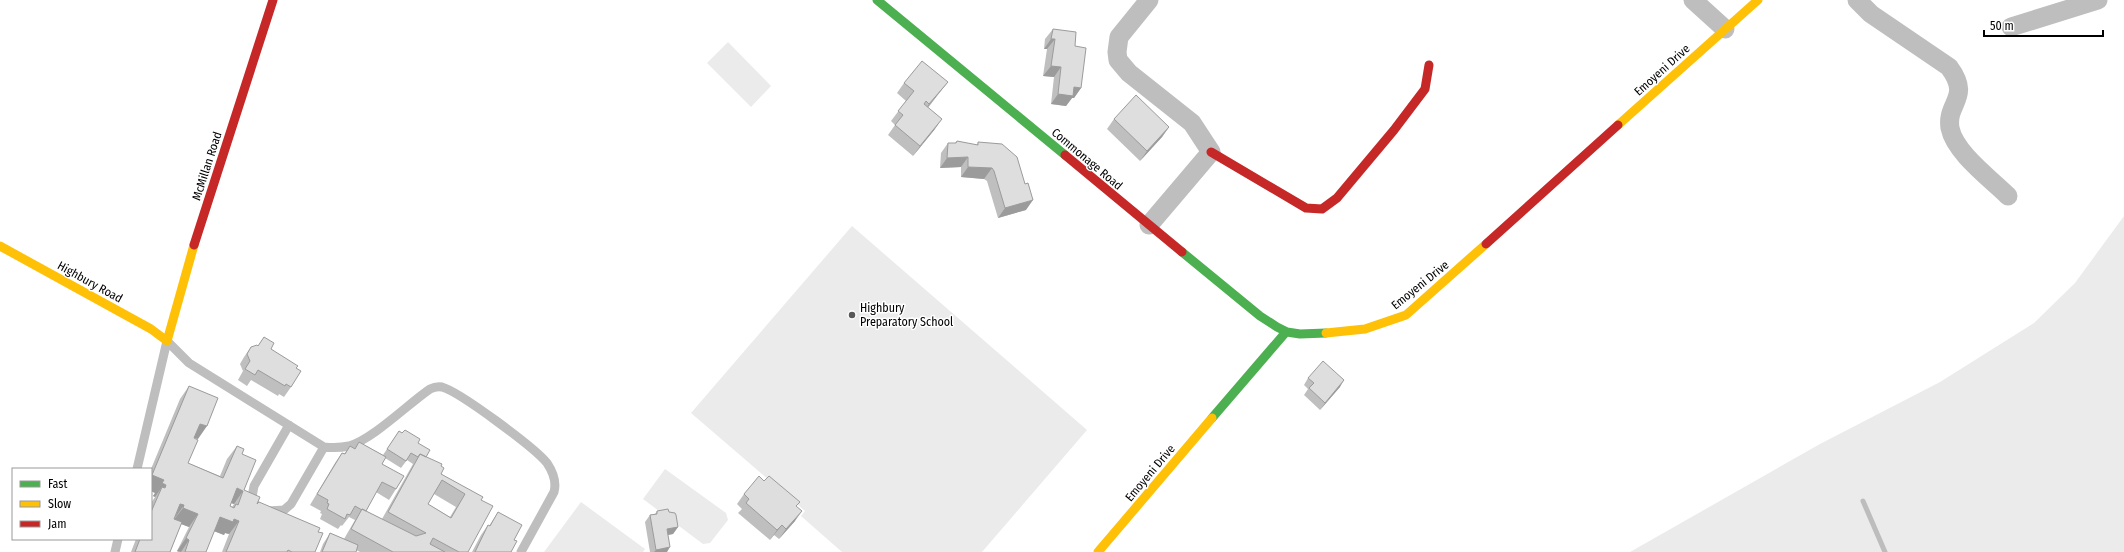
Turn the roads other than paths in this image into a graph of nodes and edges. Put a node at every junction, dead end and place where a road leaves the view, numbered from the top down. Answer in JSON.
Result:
{"nodes":[{"id":1,"x":274,"y":0,"type":"edge"},
{"id":2,"x":877,"y":0,"type":"edge"},
{"id":3,"x":1149,"y":0,"type":"edge"},
{"id":4,"x":1692,"y":0,"type":"edge"},
{"id":5,"x":1758,"y":0,"type":"edge"},
{"id":6,"x":1857,"y":0,"type":"edge"},
{"id":7,"x":2098,"y":0,"type":"edge"},
{"id":8,"x":1718,"y":15,"type":"edge"},
{"id":9,"x":2011,"y":27,"type":"dead end"},
{"id":10,"x":1429,"y":65,"type":"dead end"},
{"id":11,"x":1212,"y":152,"type":"junction"},
{"id":12,"x":2008,"y":196,"type":"dead end"},
{"id":13,"x":1149,"y":225,"type":"junction"},
{"id":14,"x":0,"y":246,"type":"edge"},
{"id":15,"x":1286,"y":332,"type":"junction"},
{"id":16,"x":167,"y":341,"type":"junction"},
{"id":17,"x":289,"y":425,"type":"junction"},
{"id":18,"x":324,"y":447,"type":"junction"},
{"id":19,"x":137,"y":468,"type":"edge"},
{"id":20,"x":118,"y":540,"type":"edge"},
{"id":21,"x":115,"y":552,"type":"edge"},
{"id":22,"x":521,"y":552,"type":"edge"},
{"id":23,"x":1098,"y":552,"type":"edge"}],
"edges":[{"from":1,"to":16,"type":"street","name":"McMillan Road"},
{"from":2,"to":13,"type":"street","name":"Commonage Road"},
{"from":3,"to":11,"type":"street"},
{"from":4,"to":8,"type":"street"},
{"from":5,"to":8,"type":"street","name":"Emoyeni Drive"},
{"from":6,"to":12,"type":"street"},
{"from":7,"to":9,"type":"street"},
{"from":8,"to":15,"type":"street","name":"Emoyeni Drive"},
{"from":10,"to":11,"type":"street"},
{"from":11,"to":13,"type":"street"},
{"from":13,"to":15,"type":"street","name":"Commonage Road"},
{"from":14,"to":16,"type":"street","name":"Highbury Road"},
{"from":15,"to":23,"type":"street","name":"Emoyeni Drive"},
{"from":16,"to":17,"type":"lane"},
{"from":16,"to":19,"type":"lane"},
{"from":17,"to":18,"type":"lane"},
{"from":17,"to":18,"type":"lane"},
{"from":18,"to":22,"type":"lane"},
{"from":20,"to":21,"type":"lane"}]}
